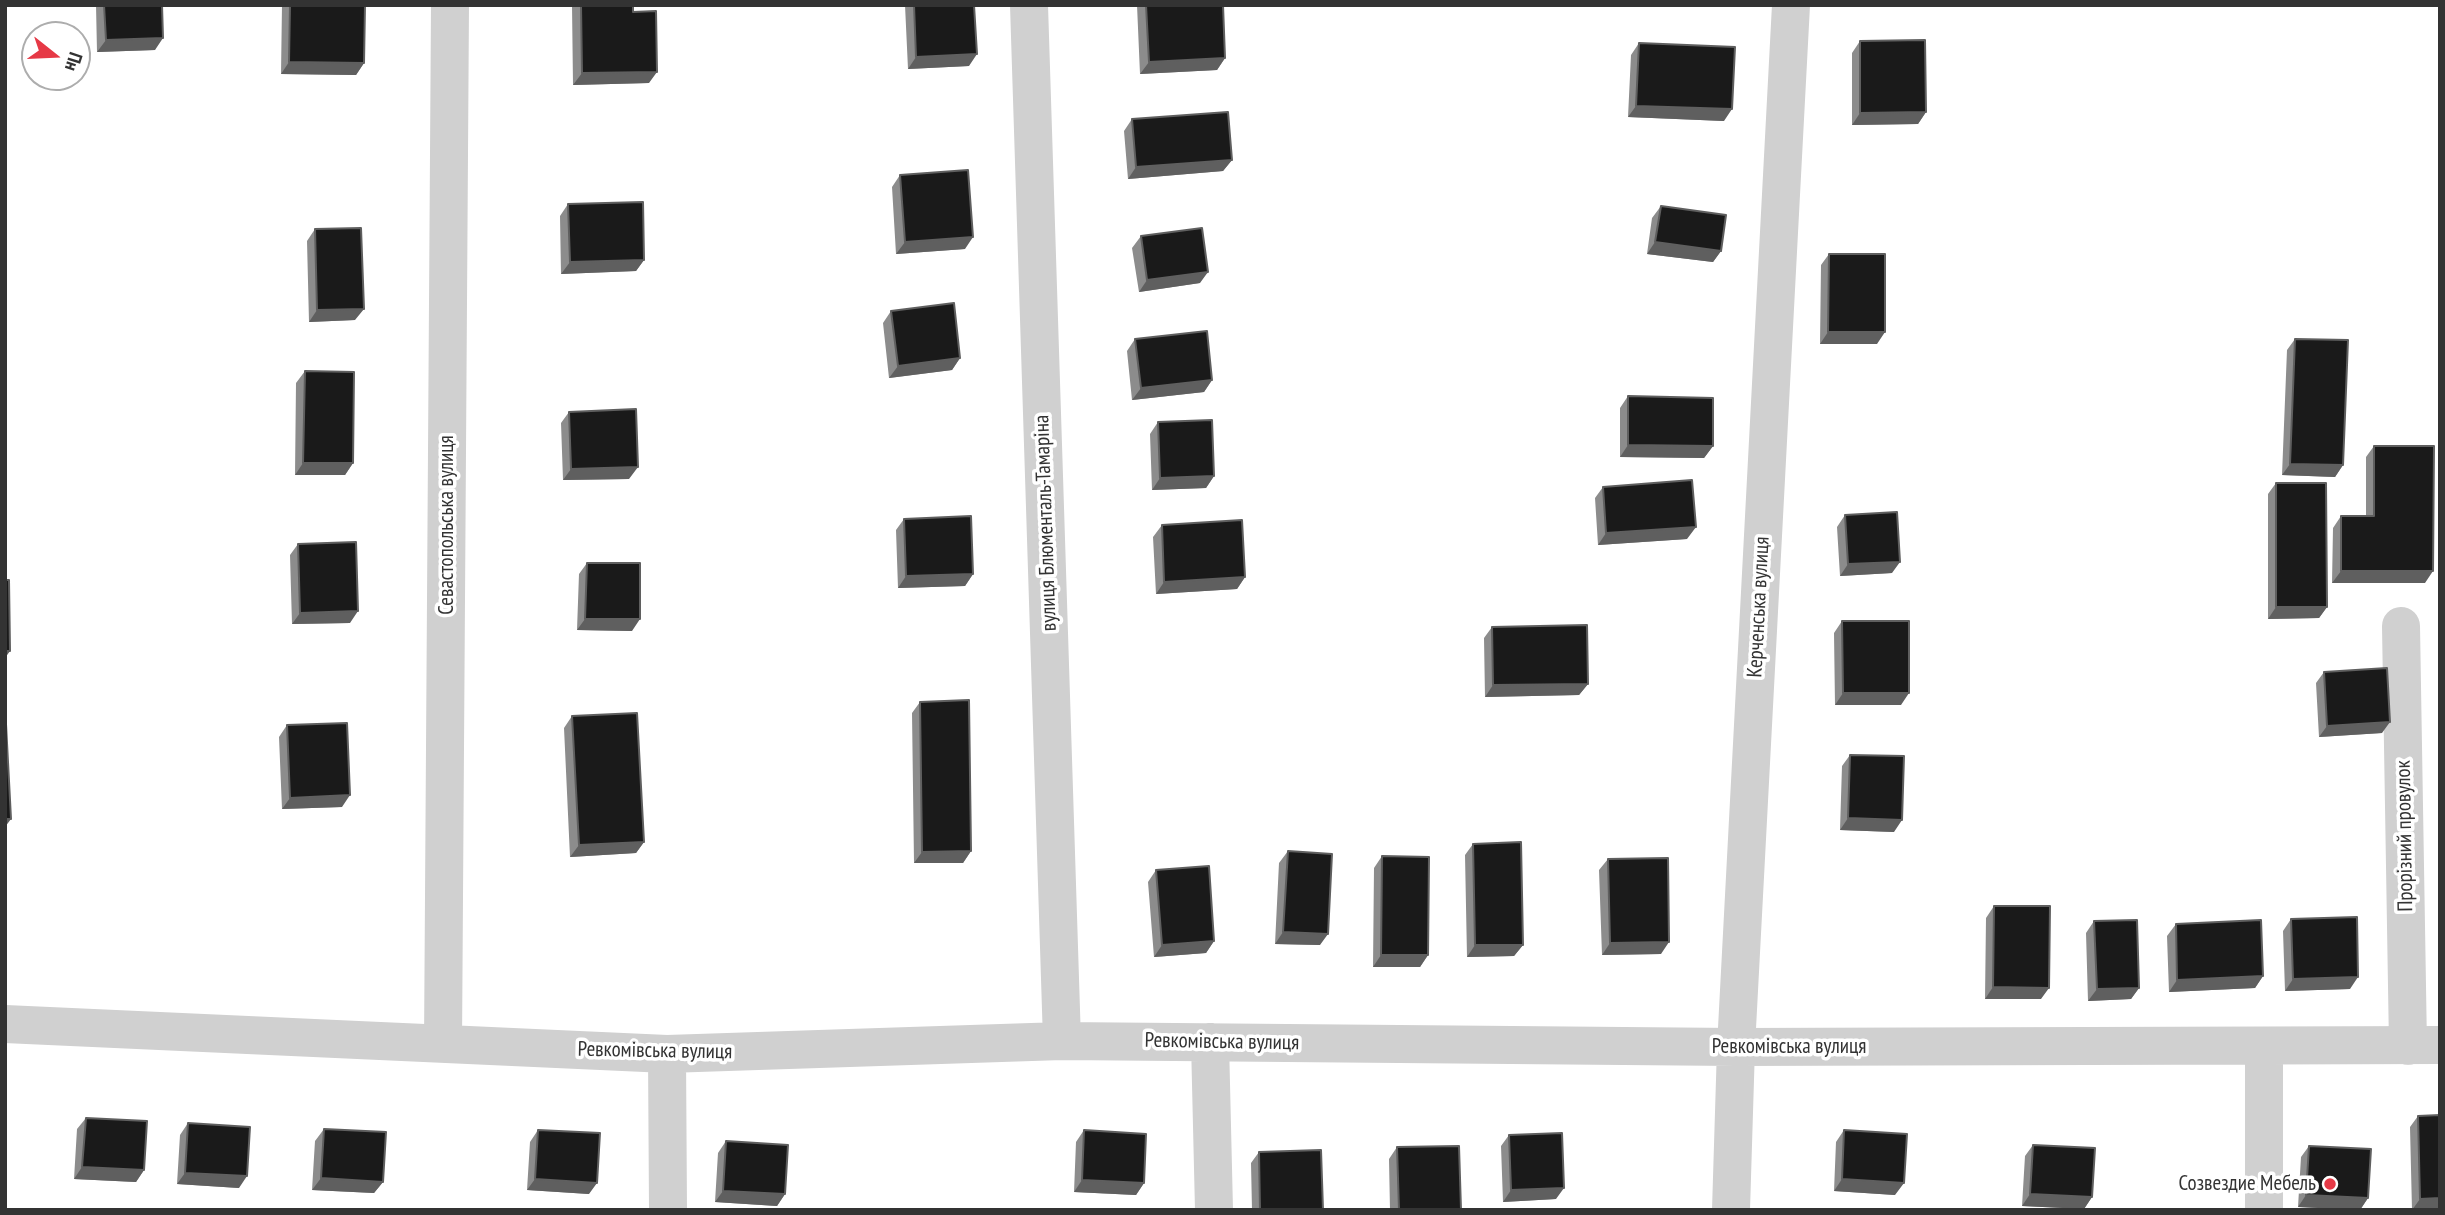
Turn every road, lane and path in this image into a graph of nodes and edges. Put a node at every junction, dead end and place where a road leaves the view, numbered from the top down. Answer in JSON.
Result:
{"nodes":[{"id":1,"x":450,"y":5,"type":"edge"},
{"id":2,"x":1029,"y":5,"type":"edge"},
{"id":3,"x":1791,"y":5,"type":"edge"},
{"id":4,"x":2401,"y":626,"type":"dead end"},
{"id":5,"x":5,"y":1024,"type":"edge"},
{"id":6,"x":1062,"y":1041,"type":"junction"},
{"id":7,"x":1210,"y":1042,"type":"junction"},
{"id":8,"x":443,"y":1044,"type":"junction"},
{"id":9,"x":2264,"y":1046,"type":"junction"},
{"id":10,"x":2424,"y":1046,"type":"edge"},
{"id":11,"x":1736,"y":1047,"type":"junction"},
{"id":12,"x":667,"y":1054,"type":"junction"},
{"id":13,"x":668,"y":1210,"type":"edge"},
{"id":14,"x":1214,"y":1210,"type":"edge"},
{"id":15,"x":1731,"y":1210,"type":"edge"},
{"id":16,"x":2264,"y":1210,"type":"edge"}],
"edges":[{"from":1,"to":8,"type":"street","name":"Севастопольська вулиця"},
{"from":2,"to":6,"type":"street","name":"вулиця Блюменталь-Тамаріна"},
{"from":3,"to":11,"type":"street","name":"Керченська вулиця"},
{"from":4,"to":10,"type":"street","name":"Прорізний провулок"},
{"from":5,"to":8,"type":"street","name":"Ревкомівська вулиця"},
{"from":6,"to":7,"type":"street","name":"Ревкомівська вулиця"},
{"from":6,"to":12,"type":"street","name":"Ревкомівська вулиця"},
{"from":7,"to":11,"type":"street","name":"Ревкомівська вулиця"},
{"from":7,"to":14,"type":"street"},
{"from":8,"to":12,"type":"street","name":"Ревкомівська вулиця"},
{"from":9,"to":10,"type":"street","name":"Ревкомівська вулиця"},
{"from":9,"to":11,"type":"street","name":"Ревкомівська вулиця"},
{"from":9,"to":16,"type":"street"},
{"from":11,"to":15,"type":"street","name":"Керченська вулиця"},
{"from":12,"to":13,"type":"street"}]}
